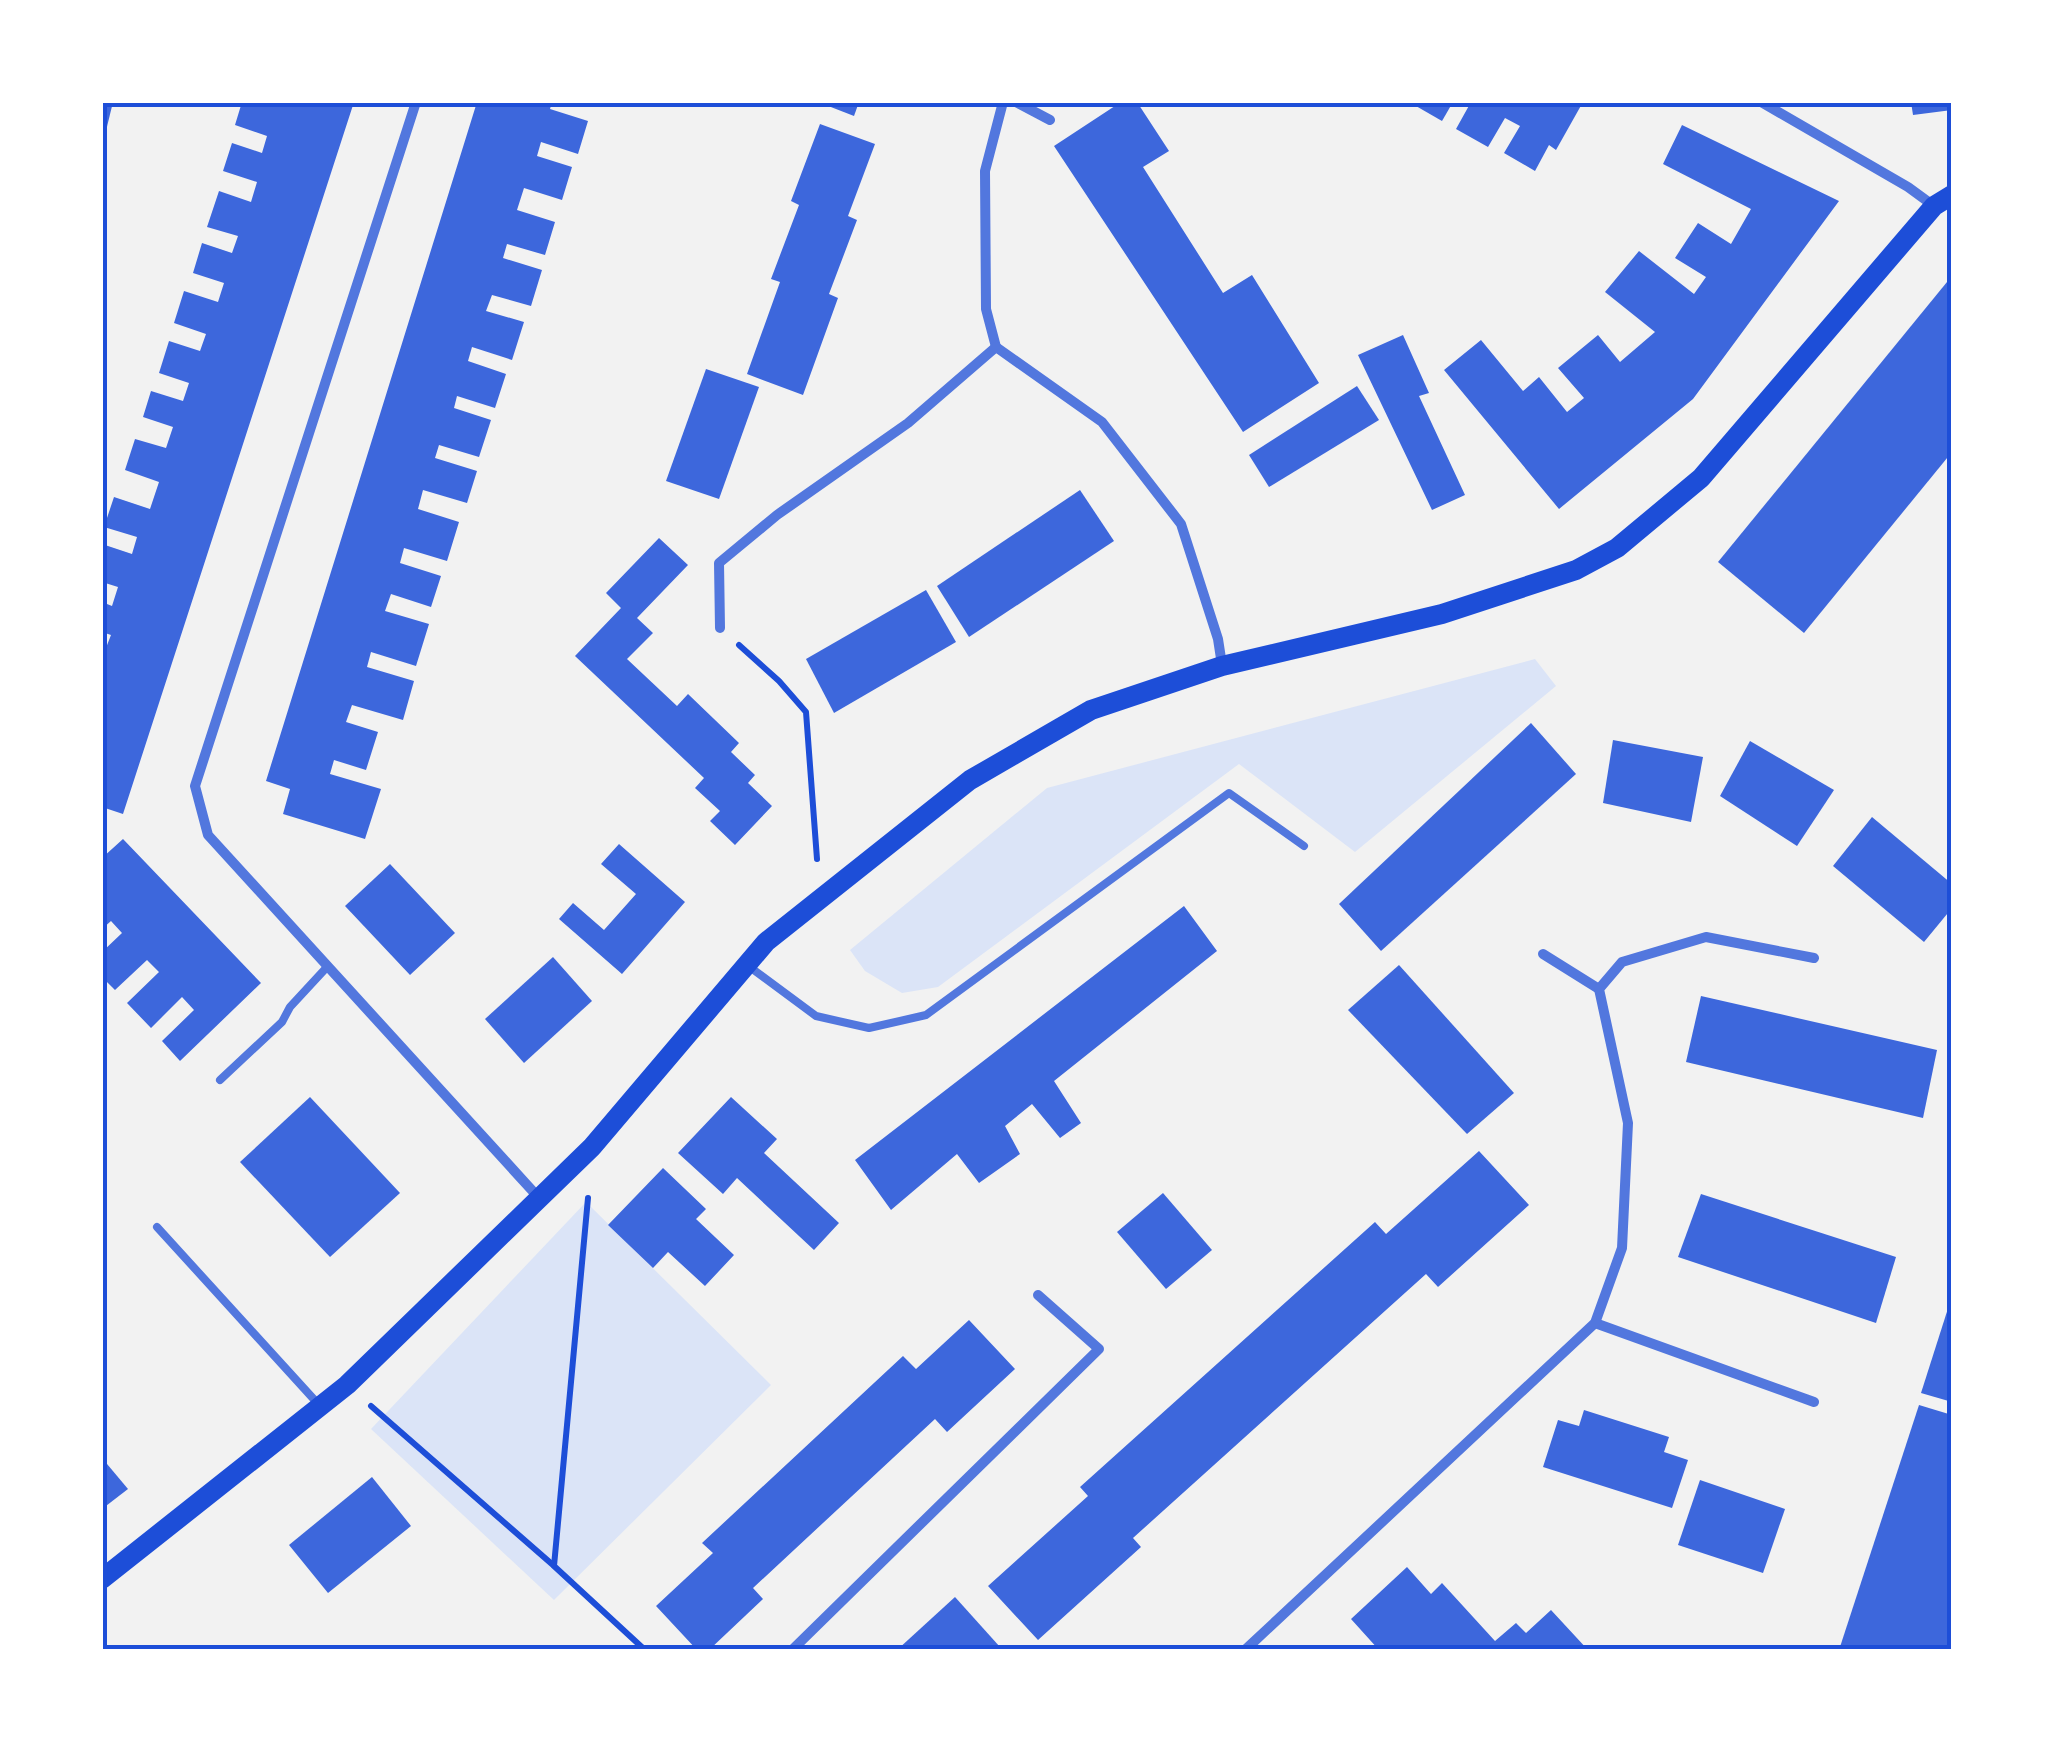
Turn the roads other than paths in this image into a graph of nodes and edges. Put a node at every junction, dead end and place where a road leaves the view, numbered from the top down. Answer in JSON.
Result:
{"nodes":[{"id":1,"x":416,"y":102,"type":"edge"},
{"id":2,"x":1002,"y":102,"type":"edge"},
{"id":3,"x":1016,"y":102,"type":"edge"},
{"id":4,"x":1760,"y":102,"type":"edge"},
{"id":5,"x":1050,"y":120,"type":"dead end"},
{"id":6,"x":1943,"y":200,"type":"edge"},
{"id":7,"x":996,"y":347,"type":"junction"},
{"id":8,"x":720,"y":628,"type":"road end"},
{"id":9,"x":1222,"y":666,"type":"junction"},
{"id":10,"x":1304,"y":846,"type":"dead end"},
{"id":11,"x":1542,"y":954,"type":"dead end"},
{"id":12,"x":1814,"y":958,"type":"dead end"},
{"id":13,"x":747,"y":965,"type":"junction"},
{"id":14,"x":327,"y":966,"type":"junction"},
{"id":15,"x":1599,"y":989,"type":"junction"},
{"id":16,"x":220,"y":1080,"type":"dead end"},
{"id":17,"x":539,"y":1198,"type":"junction"},
{"id":18,"x":158,"y":1227,"type":"dead end"},
{"id":19,"x":1038,"y":1295,"type":"dead end"},
{"id":20,"x":1595,"y":1323,"type":"junction"},
{"id":21,"x":1814,"y":1402,"type":"dead end"},
{"id":22,"x":320,"y":1406,"type":"junction"},
{"id":23,"x":102,"y":1579,"type":"edge"},
{"id":24,"x":792,"y":1650,"type":"edge"},
{"id":25,"x":1245,"y":1650,"type":"edge"}],
"edges":[{"from":1,"to":14,"type":"street"},
{"from":2,"to":7,"type":"street"},
{"from":3,"to":5,"type":"street"},
{"from":4,"to":6,"type":"street"},
{"from":6,"to":9,"type":"main road"},
{"from":7,"to":8,"type":"street"},
{"from":7,"to":9,"type":"street"},
{"from":9,"to":13,"type":"main road"},
{"from":10,"to":13,"type":"lane"},
{"from":11,"to":15,"type":"street"},
{"from":12,"to":15,"type":"street"},
{"from":13,"to":17,"type":"main road"},
{"from":14,"to":16,"type":"lane"},
{"from":14,"to":17,"type":"street"},
{"from":15,"to":20,"type":"street"},
{"from":17,"to":22,"type":"main road"},
{"from":18,"to":22,"type":"lane"},
{"from":19,"to":24,"type":"street"},
{"from":20,"to":21,"type":"street"},
{"from":20,"to":25,"type":"street"},
{"from":22,"to":23,"type":"main road"}]}
